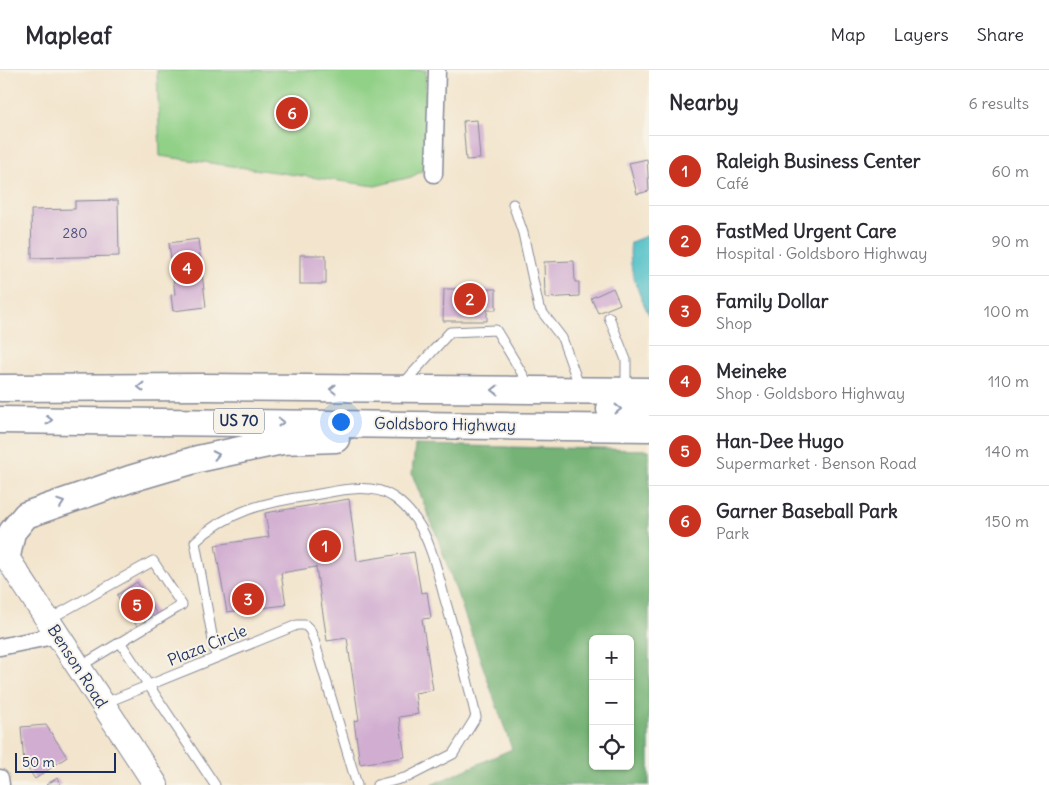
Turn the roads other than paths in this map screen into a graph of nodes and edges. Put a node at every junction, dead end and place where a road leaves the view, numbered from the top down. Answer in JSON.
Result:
{"nodes":[{"id":1,"x":437,"y":70,"type":"edge"},
{"id":2,"x":434,"y":174,"type":"dead end"},
{"id":3,"x":513,"y":204,"type":"dead end"},
{"id":4,"x":609,"y":316,"type":"dead end"},
{"id":5,"x":0,"y":388,"type":"edge"},
{"id":6,"x":397,"y":390,"type":"junction"},
{"id":7,"x":531,"y":390,"type":"junction"},
{"id":8,"x":581,"y":390,"type":"junction"},
{"id":9,"x":638,"y":390,"type":"edge"},
{"id":10,"x":649,"y":409,"type":"edge"},
{"id":11,"x":0,"y":420,"type":"edge"},
{"id":12,"x":377,"y":423,"type":"junction"},
{"id":13,"x":478,"y":424,"type":"junction"},
{"id":14,"x":649,"y":428,"type":"edge"},
{"id":15,"x":26,"y":516,"type":"junction"},
{"id":16,"x":0,"y":517,"type":"edge"},
{"id":17,"x":2,"y":552,"type":"edge"},
{"id":18,"x":53,"y":628,"type":"junction"},
{"id":19,"x":120,"y":642,"type":"junction"},
{"id":20,"x":0,"y":647,"type":"edge"},
{"id":21,"x":216,"y":657,"type":"junction"},
{"id":22,"x":79,"y":667,"type":"junction"},
{"id":23,"x":147,"y":685,"type":"junction"},
{"id":24,"x":103,"y":704,"type":"junction"},
{"id":25,"x":0,"y":778,"type":"edge"},
{"id":26,"x":1,"y":785,"type":"edge"},
{"id":27,"x":156,"y":785,"type":"edge"},
{"id":28,"x":215,"y":785,"type":"edge"},
{"id":29,"x":357,"y":785,"type":"edge"},
{"id":30,"x":377,"y":785,"type":"edge"}],
"edges":[{"from":1,"to":2,"type":"street"},
{"from":3,"to":8,"type":"lane"},
{"from":4,"to":9,"type":"lane"},
{"from":6,"to":5,"type":"main road","name":"Goldsboro Highway","number":"US 70","one_way":true},
{"from":7,"to":6,"type":"main road","name":"Goldsboro Highway","number":"US 70","one_way":true},
{"from":6,"to":7,"type":"lane"},
{"from":7,"to":8,"type":"main road","name":"Goldsboro Highway","number":"US 70"},
{"from":8,"to":9,"type":"main road","name":"Goldsboro Highway","number":"US 70"},
{"from":12,"to":10,"type":"main road","one_way":true},
{"from":11,"to":12,"type":"main road","name":"Goldsboro Highway","number":"US 70","one_way":true},
{"from":12,"to":13,"type":"main road","name":"Goldsboro Highway","number":"US 70"},
{"from":13,"to":14,"type":"main road","name":"Goldsboro Highway","number":"US 70"},
{"from":15,"to":13,"type":"main road","one_way":true},
{"from":15,"to":16,"type":"main road"},
{"from":15,"to":17,"type":"main road"},
{"from":17,"to":18,"type":"main road","name":"Benson Road"},
{"from":18,"to":19,"type":"lane"},
{"from":18,"to":20,"type":"street"},
{"from":18,"to":22,"type":"main road","name":"Benson Road"},
{"from":19,"to":22,"type":"lane"},
{"from":19,"to":23,"type":"lane"},
{"from":21,"to":23,"type":"lane","name":"Plaza Circle"},
{"from":21,"to":29,"type":"lane","name":"Plaza Circle"},
{"from":21,"to":30,"type":"lane"},
{"from":22,"to":24,"type":"main road","name":"Benson Road"},
{"from":23,"to":24,"type":"lane","name":"Plaza Circle"},
{"from":23,"to":28,"type":"lane"},
{"from":24,"to":27,"type":"main road","name":"Benson Road"},
{"from":25,"to":26,"type":"street"}]}
